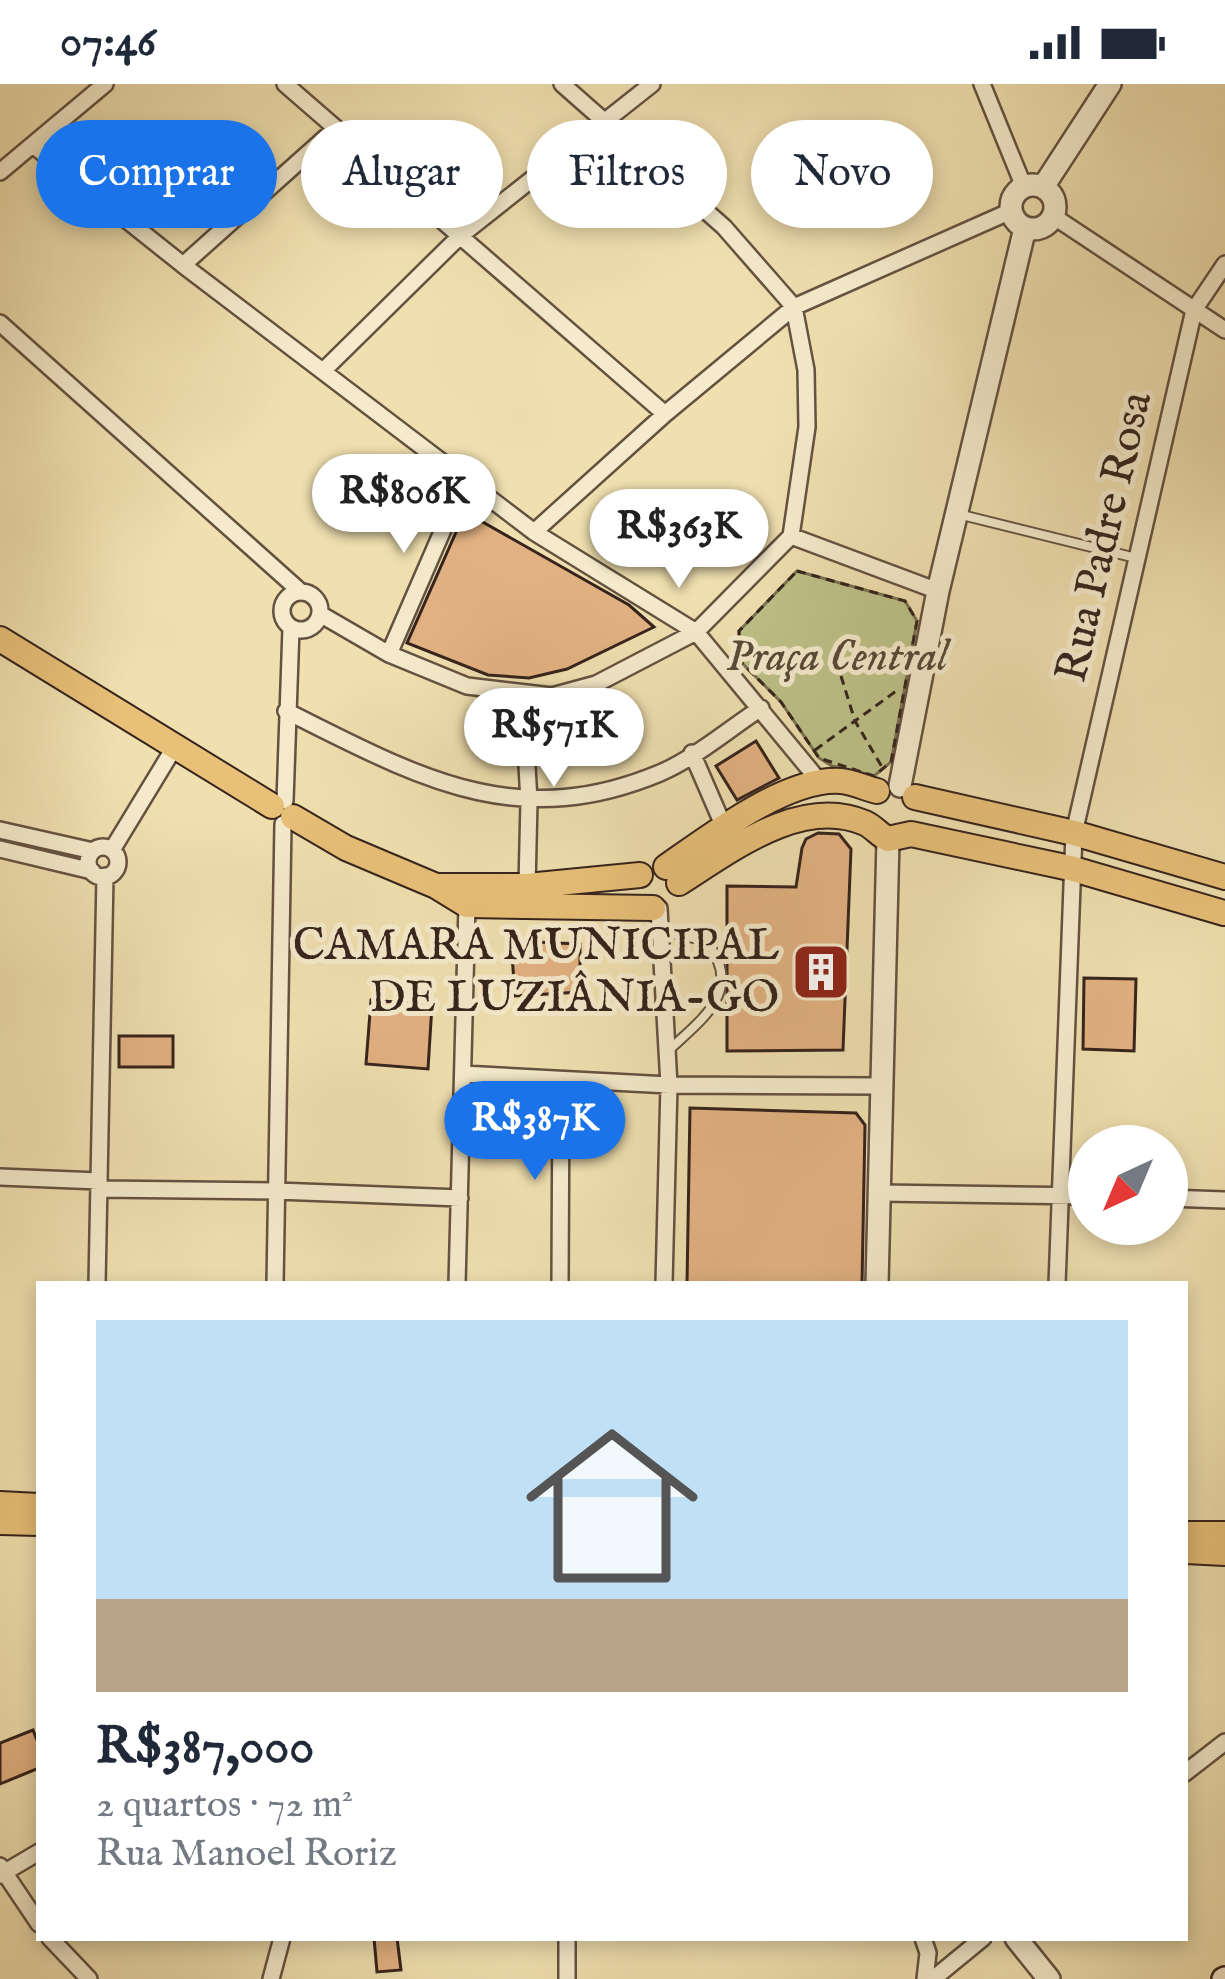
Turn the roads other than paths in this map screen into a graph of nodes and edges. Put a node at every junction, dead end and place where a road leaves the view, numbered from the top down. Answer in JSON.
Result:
{"nodes":[{"id":1,"x":105,"y":84,"type":"edge"},
{"id":2,"x":285,"y":84,"type":"edge"},
{"id":3,"x":562,"y":84,"type":"edge"},
{"id":4,"x":652,"y":84,"type":"edge"},
{"id":5,"x":982,"y":84,"type":"edge"},
{"id":6,"x":1110,"y":84,"type":"edge"},
{"id":7,"x":323,"y":120,"type":"edge"},
{"id":8,"x":604,"y":120,"type":"edge"},
{"id":9,"x":610,"y":120,"type":"edge"},
{"id":10,"x":34,"y":146,"type":"junction"},
{"id":11,"x":301,"y":160,"type":"edge"},
{"id":12,"x":0,"y":172,"type":"edge"},
{"id":13,"x":527,"y":184,"type":"edge"},
{"id":14,"x":1034,"y":187,"type":"junction"},
{"id":15,"x":1053,"y":216,"type":"junction"},
{"id":16,"x":1018,"y":219,"type":"junction"},
{"id":17,"x":450,"y":228,"type":"edge"},
{"id":18,"x":725,"y":228,"type":"edge"},
{"id":19,"x":460,"y":236,"type":"junction"},
{"id":20,"x":1225,"y":264,"type":"edge"},
{"id":21,"x":183,"y":265,"type":"junction"},
{"id":22,"x":794,"y":307,"type":"junction"},
{"id":23,"x":1194,"y":310,"type":"junction"},
{"id":24,"x":0,"y":323,"type":"edge"},
{"id":25,"x":1225,"y":330,"type":"edge"},
{"id":26,"x":325,"y":369,"type":"junction"},
{"id":27,"x":664,"y":414,"type":"junction"},
{"id":28,"x":465,"y":479,"type":"junction"},
{"id":29,"x":957,"y":514,"type":"junction"},
{"id":30,"x":534,"y":532,"type":"junction"},
{"id":31,"x":791,"y":536,"type":"junction"},
{"id":32,"x":1138,"y":558,"type":"junction"},
{"id":33,"x":938,"y":591,"type":"junction"},
{"id":34,"x":301,"y":592,"type":"junction"},
{"id":35,"x":320,"y":614,"type":"junction"},
{"id":36,"x":291,"y":628,"type":"junction"},
{"id":37,"x":696,"y":632,"type":"junction"},
{"id":38,"x":0,"y":639,"type":"edge"},
{"id":39,"x":389,"y":654,"type":"junction"},
{"id":40,"x":523,"y":696,"type":"junction"},
{"id":41,"x":761,"y":708,"type":"junction"},
{"id":42,"x":286,"y":711,"type":"junction"},
{"id":43,"x":174,"y":748,"type":"junction"},
{"id":44,"x":692,"y":753,"type":"junction"},
{"id":45,"x":820,"y":782,"type":"junction"},
{"id":46,"x":894,"y":785,"type":"junction"},
{"id":47,"x":529,"y":801,"type":"junction"},
{"id":48,"x":283,"y":812,"type":"junction"},
{"id":49,"x":724,"y":827,"type":"junction"},
{"id":50,"x":0,"y":830,"type":"edge"},
{"id":51,"x":890,"y":832,"type":"junction"},
{"id":52,"x":1074,"y":833,"type":"junction"},
{"id":53,"x":0,"y":849,"type":"edge"},
{"id":54,"x":112,"y":850,"type":"junction"},
{"id":55,"x":93,"y":851,"type":"junction"},
{"id":56,"x":1070,"y":868,"type":"junction"},
{"id":57,"x":98,"y":874,"type":"junction"},
{"id":58,"x":640,"y":875,"type":"junction"},
{"id":59,"x":673,"y":875,"type":"junction"},
{"id":60,"x":1225,"y":881,"type":"edge"},
{"id":61,"x":436,"y":886,"type":"junction"},
{"id":62,"x":527,"y":886,"type":"junction"},
{"id":63,"x":466,"y":905,"type":"junction"},
{"id":64,"x":1224,"y":913,"type":"edge"},
{"id":65,"x":657,"y":915,"type":"junction"},
{"id":66,"x":667,"y":1052,"type":"junction"},
{"id":67,"x":463,"y":1074,"type":"junction"},
{"id":68,"x":561,"y":1082,"type":"junction"},
{"id":69,"x":669,"y":1085,"type":"junction"},
{"id":70,"x":880,"y":1086,"type":"junction"},
{"id":71,"x":0,"y":1177,"type":"edge"},
{"id":72,"x":99,"y":1185,"type":"junction"},
{"id":73,"x":278,"y":1191,"type":"junction"},
{"id":74,"x":880,"y":1193,"type":"junction"},
{"id":75,"x":1060,"y":1195,"type":"junction"},
{"id":76,"x":1068,"y":1195,"type":"edge"},
{"id":77,"x":460,"y":1198,"type":"junction"},
{"id":78,"x":1188,"y":1199,"type":"edge"},
{"id":79,"x":1225,"y":1200,"type":"edge"},
{"id":80,"x":97,"y":1281,"type":"edge"},
{"id":81,"x":275,"y":1281,"type":"edge"},
{"id":82,"x":457,"y":1281,"type":"edge"},
{"id":83,"x":560,"y":1281,"type":"edge"},
{"id":84,"x":664,"y":1281,"type":"edge"},
{"id":85,"x":877,"y":1281,"type":"edge"},
{"id":86,"x":1057,"y":1281,"type":"edge"},
{"id":87,"x":0,"y":1504,"type":"edge"},
{"id":88,"x":36,"y":1506,"type":"edge"},
{"id":89,"x":0,"y":1522,"type":"edge"},
{"id":90,"x":36,"y":1523,"type":"edge"},
{"id":91,"x":1188,"y":1534,"type":"edge"},
{"id":92,"x":1225,"y":1534,"type":"edge"},
{"id":93,"x":1188,"y":1551,"type":"edge"},
{"id":94,"x":1225,"y":1552,"type":"edge"},
{"id":95,"x":1225,"y":1742,"type":"edge"},
{"id":96,"x":1188,"y":1771,"type":"edge"},
{"id":97,"x":36,"y":1854,"type":"edge"},
{"id":98,"x":1,"y":1871,"type":"edge"},
{"id":99,"x":36,"y":1920,"type":"edge"},
{"id":100,"x":53,"y":1941,"type":"edge"},
{"id":101,"x":281,"y":1941,"type":"edge"},
{"id":102,"x":567,"y":1941,"type":"edge"},
{"id":103,"x":924,"y":1941,"type":"edge"},
{"id":104,"x":979,"y":1941,"type":"edge"},
{"id":105,"x":1018,"y":1941,"type":"edge"},
{"id":106,"x":89,"y":1979,"type":"edge"},
{"id":107,"x":271,"y":1979,"type":"edge"},
{"id":108,"x":567,"y":1979,"type":"edge"},
{"id":109,"x":929,"y":1979,"type":"edge"},
{"id":110,"x":1049,"y":1979,"type":"edge"}],
"edges":[{"from":1,"to":10,"type":"street"},
{"from":2,"to":7,"type":"street"},
{"from":3,"to":8,"type":"street"},
{"from":4,"to":9,"type":"street"},
{"from":5,"to":14,"type":"street"},
{"from":6,"to":14,"type":"street"},
{"from":10,"to":12,"type":"street"},
{"from":10,"to":21,"type":"street"},
{"from":11,"to":21,"type":"street"},
{"from":13,"to":19,"type":"street"},
{"from":14,"to":15,"type":"street"},
{"from":14,"to":16,"type":"street"},
{"from":15,"to":16,"type":"street"},
{"from":15,"to":23,"type":"street"},
{"from":16,"to":22,"type":"street"},
{"from":16,"to":29,"type":"street"},
{"from":17,"to":19,"type":"street"},
{"from":18,"to":22,"type":"street"},
{"from":19,"to":26,"type":"street"},
{"from":19,"to":27,"type":"street"},
{"from":20,"to":23,"type":"street","name":"Rua Padre Rosa"},
{"from":21,"to":26,"type":"street"},
{"from":22,"to":27,"type":"street"},
{"from":22,"to":31,"type":"street"},
{"from":23,"to":25,"type":"street"},
{"from":23,"to":32,"type":"street","name":"Rua Padre Rosa"},
{"from":24,"to":34,"type":"street"},
{"from":26,"to":28,"type":"street"},
{"from":27,"to":30,"type":"street"},
{"from":28,"to":30,"type":"street"},
{"from":28,"to":39,"type":"street"},
{"from":29,"to":32,"type":"lane"},
{"from":29,"to":33,"type":"street"},
{"from":30,"to":37,"type":"street"},
{"from":31,"to":33,"type":"street"},
{"from":31,"to":37,"type":"street"},
{"from":32,"to":52,"type":"street","name":"Rua Padre Rosa"},
{"from":33,"to":46,"type":"street"},
{"from":34,"to":35,"type":"street"},
{"from":34,"to":36,"type":"street"},
{"from":35,"to":36,"type":"street"},
{"from":35,"to":39,"type":"street"},
{"from":36,"to":42,"type":"street"},
{"from":37,"to":40,"type":"street"},
{"from":37,"to":41,"type":"street"},
{"from":38,"to":43,"type":"main road"},
{"from":39,"to":40,"type":"street"},
{"from":40,"to":47,"type":"street"},
{"from":41,"to":44,"type":"street"},
{"from":41,"to":45,"type":"street"},
{"from":42,"to":47,"type":"street"},
{"from":42,"to":48,"type":"street"},
{"from":43,"to":48,"type":"main road"},
{"from":43,"to":54,"type":"street"},
{"from":44,"to":47,"type":"street"},
{"from":44,"to":49,"type":"street"},
{"from":45,"to":46,"type":"main road"},
{"from":45,"to":49,"type":"main road"},
{"from":46,"to":51,"type":"main road"},
{"from":46,"to":51,"type":"main road"},
{"from":46,"to":52,"type":"main road"},
{"from":47,"to":62,"type":"street"},
{"from":48,"to":61,"type":"main road"},
{"from":48,"to":73,"type":"street"},
{"from":49,"to":59,"type":"main road"},
{"from":50,"to":55,"type":"street"},
{"from":51,"to":56,"type":"main road"},
{"from":51,"to":59,"type":"main road"},
{"from":51,"to":70,"type":"street"},
{"from":52,"to":56,"type":"street","name":"Rua Padre Rosa"},
{"from":52,"to":60,"type":"main road"},
{"from":53,"to":57,"type":"street"},
{"from":54,"to":55,"type":"street"},
{"from":54,"to":57,"type":"street"},
{"from":55,"to":57,"type":"street"},
{"from":56,"to":64,"type":"main road"},
{"from":56,"to":75,"type":"street"},
{"from":57,"to":72,"type":"street"},
{"from":58,"to":59,"type":"main road"},
{"from":58,"to":62,"type":"main road"},
{"from":58,"to":65,"type":"main road"},
{"from":59,"to":65,"type":"main road"},
{"from":60,"to":64,"type":"main road"},
{"from":61,"to":62,"type":"main road"},
{"from":61,"to":63,"type":"main road"},
{"from":63,"to":65,"type":"main road"},
{"from":63,"to":67,"type":"street"},
{"from":65,"to":66,"type":"street"},
{"from":65,"to":66,"type":"lane"},
{"from":66,"to":69,"type":"street"},
{"from":67,"to":68,"type":"street"},
{"from":67,"to":77,"type":"street"},
{"from":68,"to":69,"type":"street"},
{"from":68,"to":83,"type":"street"},
{"from":69,"to":70,"type":"street"},
{"from":69,"to":84,"type":"street"},
{"from":70,"to":74,"type":"street"},
{"from":71,"to":72,"type":"street"},
{"from":72,"to":73,"type":"street"},
{"from":72,"to":80,"type":"street"},
{"from":73,"to":77,"type":"street"},
{"from":73,"to":81,"type":"street"},
{"from":74,"to":75,"type":"street"},
{"from":74,"to":85,"type":"street"},
{"from":75,"to":76,"type":"street"},
{"from":75,"to":86,"type":"street"},
{"from":77,"to":82,"type":"street"},
{"from":78,"to":79,"type":"street"},
{"from":87,"to":88,"type":"main road"},
{"from":89,"to":90,"type":"main road"},
{"from":91,"to":92,"type":"main road"},
{"from":93,"to":94,"type":"main road"},
{"from":95,"to":96,"type":"street"},
{"from":97,"to":98,"type":"street"},
{"from":98,"to":99,"type":"street"},
{"from":100,"to":106,"type":"street"},
{"from":101,"to":107,"type":"street"},
{"from":102,"to":108,"type":"street"},
{"from":103,"to":109,"type":"street"},
{"from":104,"to":109,"type":"street"},
{"from":105,"to":110,"type":"street"}]}
